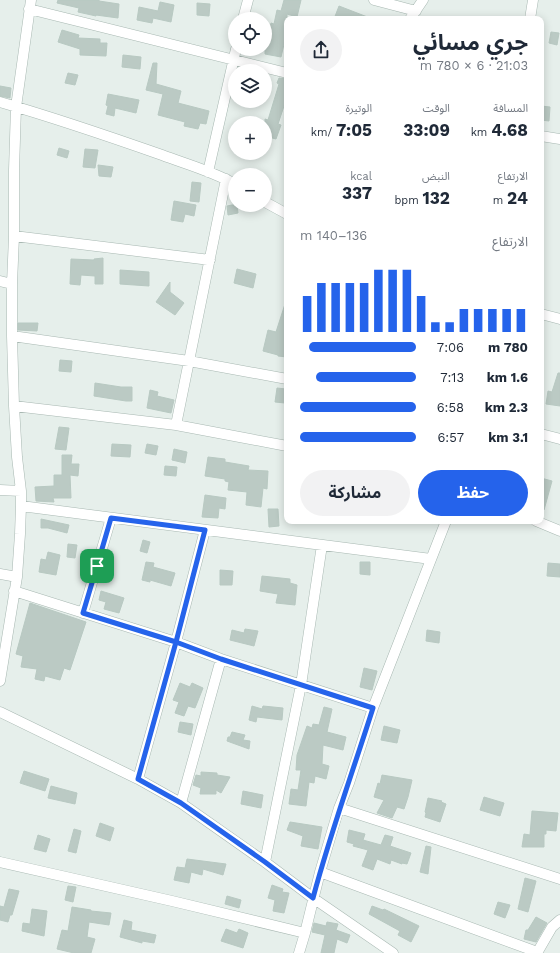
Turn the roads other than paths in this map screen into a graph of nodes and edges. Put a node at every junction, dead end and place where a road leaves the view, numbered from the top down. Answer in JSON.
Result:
{"nodes":[{"id":1,"x":248,"y":0,"type":"edge"},
{"id":2,"x":374,"y":0,"type":"edge"},
{"id":3,"x":424,"y":0,"type":"edge"},
{"id":4,"x":533,"y":0,"type":"edge"},
{"id":5,"x":30,"y":4,"type":"edge"},
{"id":6,"x":245,"y":12,"type":"edge"},
{"id":7,"x":413,"y":15,"type":"edge"},
{"id":8,"x":530,"y":16,"type":"edge"},
{"id":9,"x":235,"y":56,"type":"edge"},
{"id":10,"x":234,"y":60,"type":"junction"},
{"id":11,"x":284,"y":72,"type":"edge"},
{"id":12,"x":0,"y":102,"type":"edge"},
{"id":13,"x":16,"y":107,"type":"junction"},
{"id":14,"x":544,"y":136,"type":"edge"},
{"id":15,"x":560,"y":139,"type":"edge"},
{"id":16,"x":208,"y":172,"type":"junction"},
{"id":17,"x":226,"y":179,"type":"joint"},
{"id":18,"x":272,"y":206,"type":"edge"},
{"id":19,"x":284,"y":212,"type":"edge"},
{"id":20,"x":14,"y":236,"type":"junction"},
{"id":21,"x":210,"y":260,"type":"junction"},
{"id":22,"x":0,"y":281,"type":"edge"},
{"id":23,"x":12,"y":284,"type":"junction"},
{"id":24,"x":544,"y":315,"type":"edge"},
{"id":25,"x":560,"y":319,"type":"edge"},
{"id":26,"x":12,"y":336,"type":"junction"},
{"id":27,"x":189,"y":361,"type":"junction"},
{"id":28,"x":284,"y":378,"type":"edge"},
{"id":29,"x":14,"y":406,"type":"junction"},
{"id":30,"x":176,"y":425,"type":"junction"},
{"id":31,"x":544,"y":435,"type":"edge"},
{"id":32,"x":560,"y":439,"type":"edge"},
{"id":33,"x":284,"y":445,"type":"edge"},
{"id":34,"x":0,"y":490,"type":"edge"},
{"id":35,"x":21,"y":491,"type":"junction"},
{"id":36,"x":21,"y":506,"type":"junction"},
{"id":37,"x":111,"y":518,"type":"junction"},
{"id":38,"x":445,"y":524,"type":"edge"},
{"id":39,"x":543,"y":524,"type":"edge"},
{"id":40,"x":205,"y":530,"type":"junction"},
{"id":41,"x":560,"y":531,"type":"edge"},
{"id":42,"x":322,"y":545,"type":"junction"},
{"id":43,"x":431,"y":559,"type":"junction"},
{"id":44,"x":0,"y":574,"type":"edge"},
{"id":45,"x":17,"y":577,"type":"junction"},
{"id":46,"x":14,"y":591,"type":"junction"},
{"id":47,"x":83,"y":613,"type":"junction"},
{"id":48,"x":176,"y":642,"type":"junction"},
{"id":49,"x":221,"y":659,"type":"junction"},
{"id":50,"x":0,"y":681,"type":"edge"},
{"id":51,"x":301,"y":685,"type":"junction"},
{"id":52,"x":373,"y":708,"type":"junction"},
{"id":53,"x":0,"y":712,"type":"edge"},
{"id":54,"x":138,"y":779,"type":"junction"},
{"id":55,"x":181,"y":803,"type":"junction"},
{"id":56,"x":340,"y":808,"type":"junction"},
{"id":57,"x":0,"y":862,"type":"edge"},
{"id":58,"x":265,"y":862,"type":"junction"},
{"id":59,"x":320,"y":872,"type":"junction"},
{"id":60,"x":560,"y":879,"type":"edge"},
{"id":61,"x":313,"y":898,"type":"junction"},
{"id":62,"x":558,"y":926,"type":"edge"},
{"id":63,"x":306,"y":933,"type":"junction"},
{"id":64,"x":537,"y":952,"type":"edge"},
{"id":65,"x":299,"y":953,"type":"edge"},
{"id":66,"x":392,"y":953,"type":"edge"}],
"edges":[{"from":1,"to":6,"type":"street"},
{"from":2,"to":7,"type":"street"},
{"from":3,"to":7,"type":"street"},
{"from":4,"to":8,"type":"street"},
{"from":5,"to":10,"type":"street"},
{"from":5,"to":13,"type":"street"},
{"from":9,"to":10,"type":"street"},
{"from":10,"to":11,"type":"street"},
{"from":10,"to":16,"type":"street"},
{"from":12,"to":13,"type":"street"},
{"from":13,"to":16,"type":"street"},
{"from":13,"to":20,"type":"street"},
{"from":14,"to":15,"type":"street"},
{"from":16,"to":17,"type":"street"},
{"from":17,"to":21,"type":"street"},
{"from":18,"to":19,"type":"street"},
{"from":20,"to":21,"type":"street"},
{"from":20,"to":23,"type":"street"},
{"from":21,"to":27,"type":"street"},
{"from":22,"to":23,"type":"street"},
{"from":23,"to":26,"type":"street"},
{"from":24,"to":25,"type":"street"},
{"from":26,"to":27,"type":"street"},
{"from":26,"to":29,"type":"street"},
{"from":27,"to":28,"type":"street"},
{"from":27,"to":30,"type":"street"},
{"from":29,"to":30,"type":"street"},
{"from":29,"to":35,"type":"street"},
{"from":30,"to":33,"type":"street"},
{"from":31,"to":32,"type":"street"},
{"from":34,"to":35,"type":"street"},
{"from":35,"to":36,"type":"street"},
{"from":36,"to":37,"type":"street"},
{"from":36,"to":45,"type":"street"},
{"from":37,"to":40,"type":"street"},
{"from":37,"to":47,"type":"street"},
{"from":38,"to":43,"type":"street"},
{"from":39,"to":41,"type":"street"},
{"from":40,"to":42,"type":"street"},
{"from":40,"to":48,"type":"street"},
{"from":42,"to":43,"type":"street"},
{"from":42,"to":51,"type":"street"},
{"from":43,"to":52,"type":"street"},
{"from":44,"to":45,"type":"street"},
{"from":45,"to":46,"type":"street"},
{"from":46,"to":47,"type":"street"},
{"from":46,"to":50,"type":"street"},
{"from":47,"to":48,"type":"street"},
{"from":48,"to":49,"type":"street"},
{"from":48,"to":54,"type":"street"},
{"from":49,"to":51,"type":"street"},
{"from":49,"to":55,"type":"street"},
{"from":51,"to":52,"type":"street"},
{"from":51,"to":58,"type":"street"},
{"from":52,"to":56,"type":"street"},
{"from":53,"to":54,"type":"street"},
{"from":54,"to":55,"type":"street"},
{"from":55,"to":58,"type":"street"},
{"from":56,"to":59,"type":"street"},
{"from":56,"to":60,"type":"street"},
{"from":57,"to":63,"type":"street"},
{"from":58,"to":61,"type":"street"},
{"from":59,"to":61,"type":"street"},
{"from":59,"to":64,"type":"street"},
{"from":61,"to":63,"type":"street"},
{"from":61,"to":66,"type":"street"},
{"from":62,"to":64,"type":"street"},
{"from":63,"to":65,"type":"street"}]}
